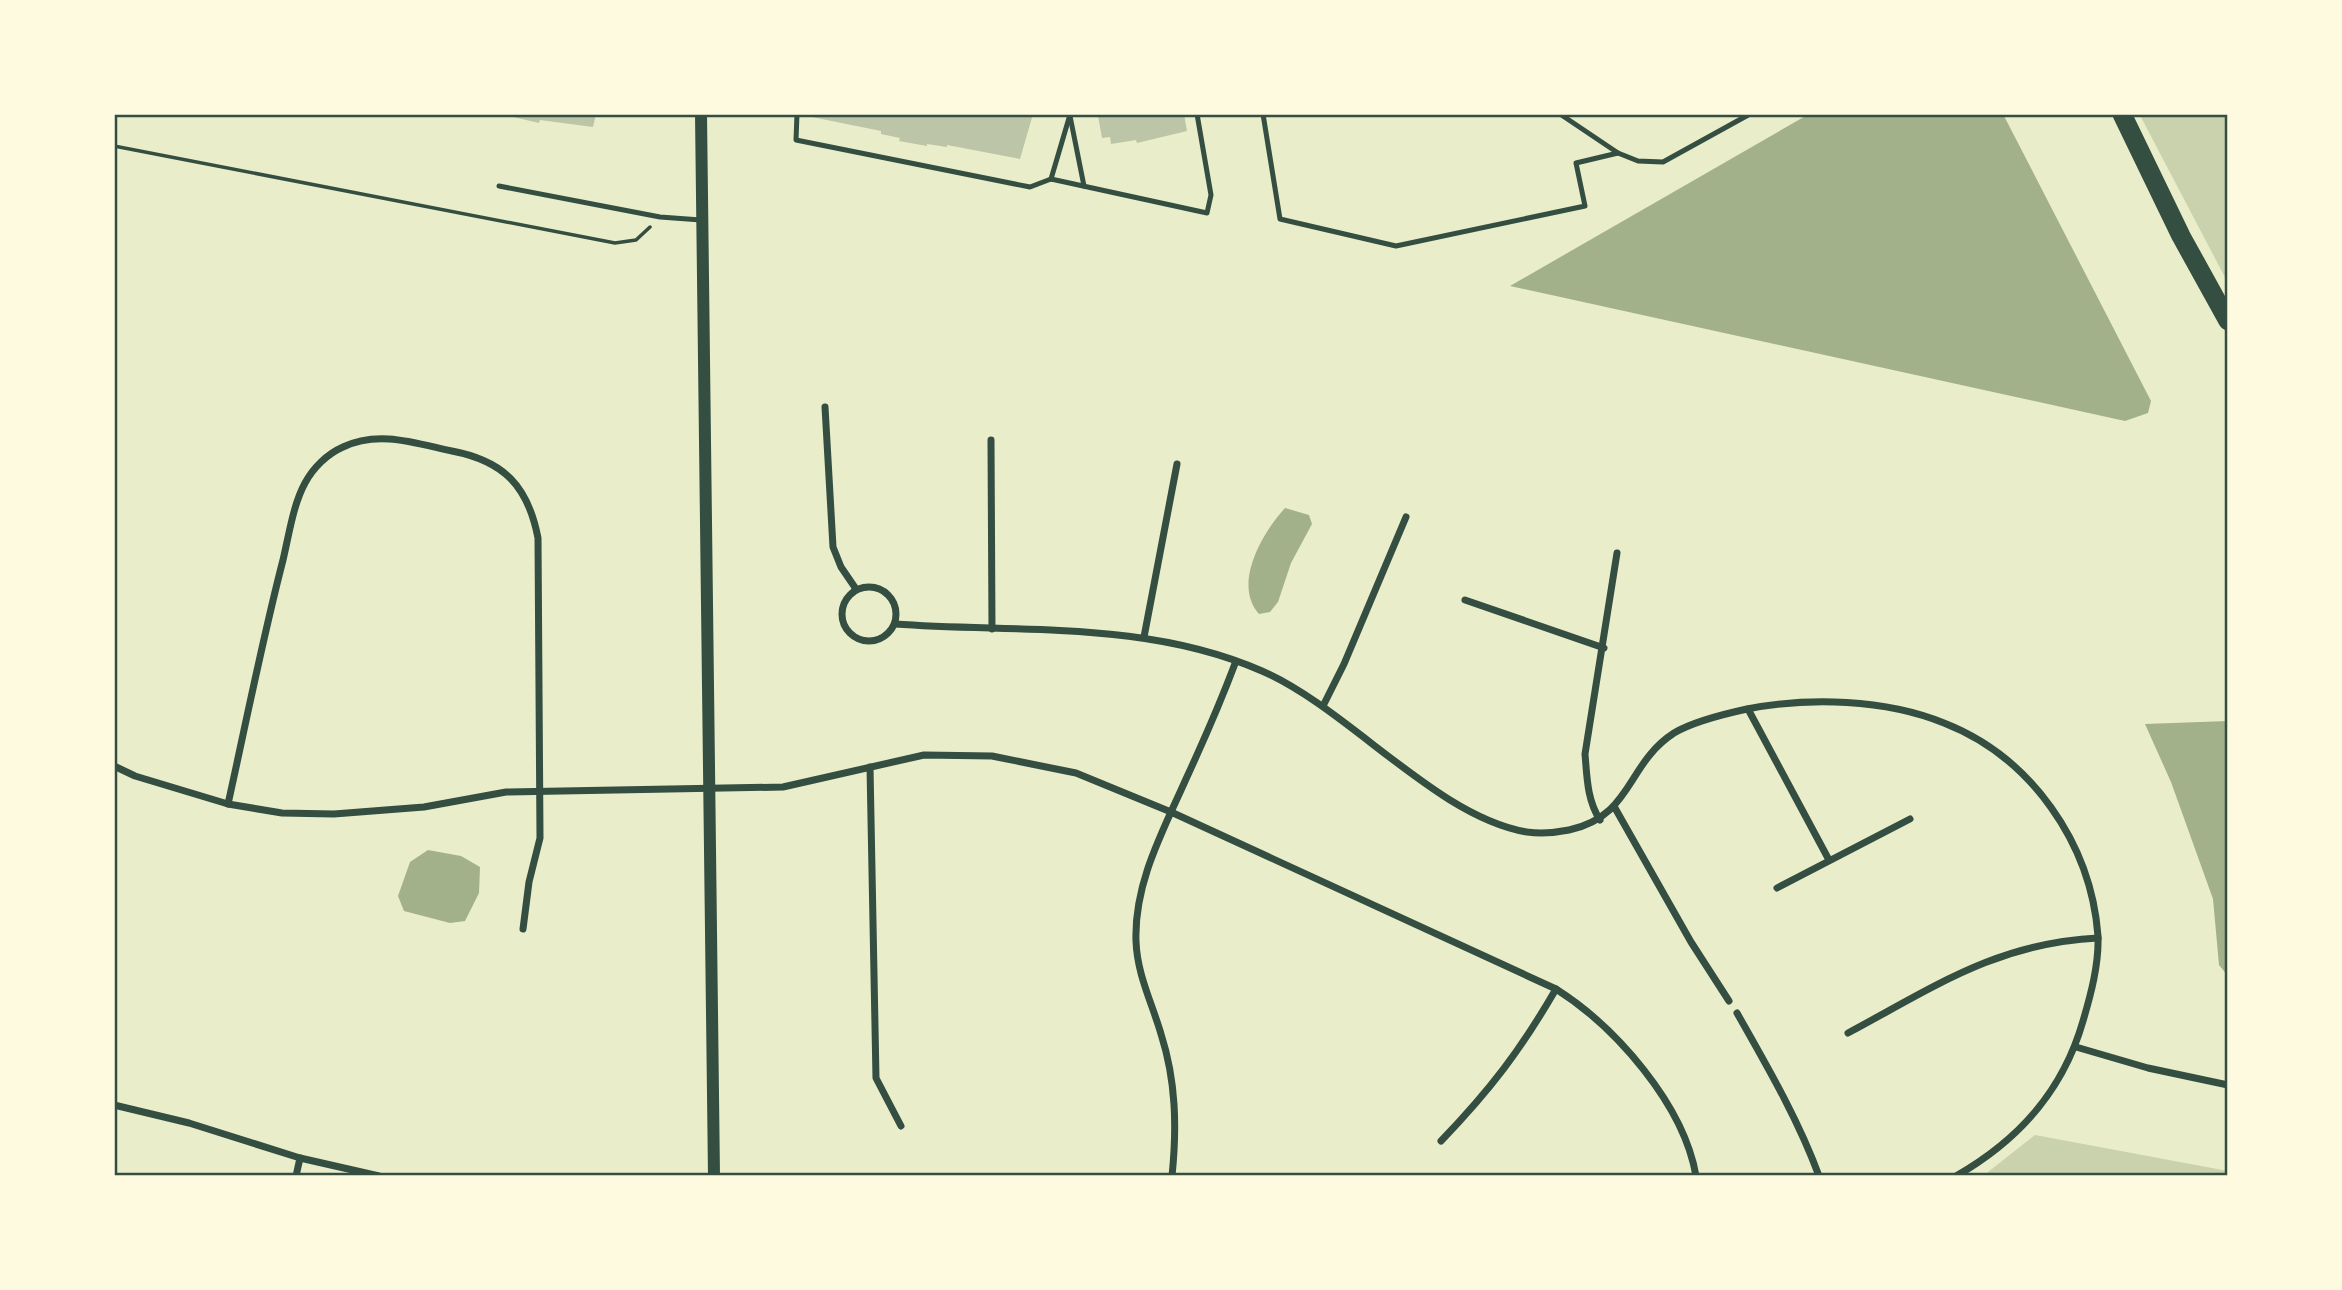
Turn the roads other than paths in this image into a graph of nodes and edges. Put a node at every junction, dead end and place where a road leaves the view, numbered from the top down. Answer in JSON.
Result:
{"nodes":[{"id":1,"x":701,"y":114,"type":"edge"},
{"id":2,"x":797,"y":114,"type":"edge"},
{"id":3,"x":1196,"y":114,"type":"edge"},
{"id":4,"x":1263,"y":114,"type":"edge"},
{"id":5,"x":1560,"y":114,"type":"edge"},
{"id":6,"x":1750,"y":114,"type":"edge"},
{"id":7,"x":2122,"y":114,"type":"edge"},
{"id":8,"x":1070,"y":115,"type":"edge"},
{"id":9,"x":1618,"y":153,"type":"junction"},
{"id":10,"x":1051,"y":179,"type":"junction"},
{"id":11,"x":499,"y":186,"type":"dead end"},
{"id":12,"x":1084,"y":186,"type":"junction"},
{"id":13,"x":701,"y":220,"type":"junction"},
{"id":14,"x":2228,"y":321,"type":"edge"},
{"id":15,"x":825,"y":407,"type":"dead end"},
{"id":16,"x":991,"y":440,"type":"dead end"},
{"id":17,"x":1177,"y":464,"type":"dead end"},
{"id":18,"x":1406,"y":517,"type":"dead end"},
{"id":19,"x":1617,"y":553,"type":"dead end"},
{"id":20,"x":856,"y":589,"type":"junction"},
{"id":21,"x":1465,"y":600,"type":"dead end"},
{"id":22,"x":895,"y":624,"type":"junction"},
{"id":23,"x":992,"y":629,"type":"junction"},
{"id":24,"x":1144,"y":637,"type":"junction"},
{"id":25,"x":1604,"y":648,"type":"junction"},
{"id":26,"x":1236,"y":661,"type":"junction"},
{"id":27,"x":1323,"y":706,"type":"junction"},
{"id":28,"x":1748,"y":709,"type":"junction"},
{"id":29,"x":114,"y":766,"type":"edge"},
{"id":30,"x":870,"y":766,"type":"junction"},
{"id":31,"x":709,"y":791,"type":"junction"},
{"id":32,"x":541,"y":792,"type":"junction"},
{"id":33,"x":228,"y":804,"type":"junction"},
{"id":34,"x":1615,"y":808,"type":"junction"},
{"id":35,"x":1171,"y":812,"type":"junction"},
{"id":36,"x":1910,"y":819,"type":"dead end"},
{"id":37,"x":1600,"y":820,"type":"junction"},
{"id":38,"x":1829,"y":860,"type":"junction"},
{"id":39,"x":1777,"y":888,"type":"dead end"},
{"id":40,"x":523,"y":929,"type":"dead end"},
{"id":41,"x":2098,"y":938,"type":"junction"},
{"id":42,"x":1556,"y":989,"type":"junction"},
{"id":43,"x":1729,"y":1000,"type":"dead end"},
{"id":44,"x":1737,"y":1013,"type":"dead end"},
{"id":45,"x":1848,"y":1033,"type":"dead end"},
{"id":46,"x":2076,"y":1047,"type":"junction"},
{"id":47,"x":2228,"y":1085,"type":"edge"},
{"id":48,"x":114,"y":1105,"type":"edge"},
{"id":49,"x":901,"y":1126,"type":"dead end"},
{"id":50,"x":1441,"y":1141,"type":"dead end"},
{"id":51,"x":300,"y":1158,"type":"junction"},
{"id":52,"x":296,"y":1176,"type":"edge"},
{"id":53,"x":379,"y":1176,"type":"edge"},
{"id":54,"x":714,"y":1176,"type":"edge"},
{"id":55,"x":1172,"y":1176,"type":"edge"},
{"id":56,"x":1696,"y":1176,"type":"edge"},
{"id":57,"x":1819,"y":1176,"type":"edge"},
{"id":58,"x":1956,"y":1176,"type":"edge"}],
"edges":[{"from":1,"to":13,"type":"street"},
{"from":2,"to":10,"type":"lane"},
{"from":3,"to":12,"type":"lane"},
{"from":4,"to":9,"type":"lane"},
{"from":5,"to":9,"type":"lane"},
{"from":6,"to":9,"type":"lane"},
{"from":7,"to":14,"type":"highway"},
{"from":8,"to":10,"type":"lane"},
{"from":8,"to":12,"type":"lane"},
{"from":10,"to":12,"type":"lane"},
{"from":11,"to":13,"type":"lane"},
{"from":13,"to":31,"type":"street"},
{"from":15,"to":20,"type":"street"},
{"from":16,"to":23,"type":"street"},
{"from":17,"to":24,"type":"street"},
{"from":18,"to":27,"type":"street"},
{"from":19,"to":25,"type":"street"},
{"from":20,"to":22,"type":"street"},
{"from":20,"to":22,"type":"street"},
{"from":21,"to":25,"type":"street"},
{"from":22,"to":23,"type":"street"},
{"from":23,"to":24,"type":"street"},
{"from":24,"to":26,"type":"street"},
{"from":25,"to":37,"type":"street"},
{"from":26,"to":27,"type":"street"},
{"from":26,"to":35,"type":"street"},
{"from":27,"to":37,"type":"street"},
{"from":28,"to":34,"type":"street"},
{"from":28,"to":38,"type":"street"},
{"from":28,"to":41,"type":"street"},
{"from":29,"to":33,"type":"street"},
{"from":30,"to":31,"type":"street"},
{"from":30,"to":35,"type":"street"},
{"from":30,"to":49,"type":"street"},
{"from":31,"to":32,"type":"street"},
{"from":31,"to":54,"type":"street"},
{"from":32,"to":33,"type":"street"},
{"from":32,"to":33,"type":"street"},
{"from":32,"to":40,"type":"street"},
{"from":34,"to":37,"type":"street"},
{"from":34,"to":43,"type":"street"},
{"from":35,"to":42,"type":"street"},
{"from":35,"to":55,"type":"street"},
{"from":36,"to":38,"type":"street"},
{"from":38,"to":39,"type":"street"},
{"from":41,"to":45,"type":"street"},
{"from":41,"to":46,"type":"street"},
{"from":42,"to":50,"type":"street"},
{"from":42,"to":56,"type":"street"},
{"from":44,"to":57,"type":"street"},
{"from":46,"to":47,"type":"street"},
{"from":46,"to":58,"type":"street"},
{"from":48,"to":51,"type":"street"},
{"from":51,"to":52,"type":"street"},
{"from":51,"to":53,"type":"street"}]}
